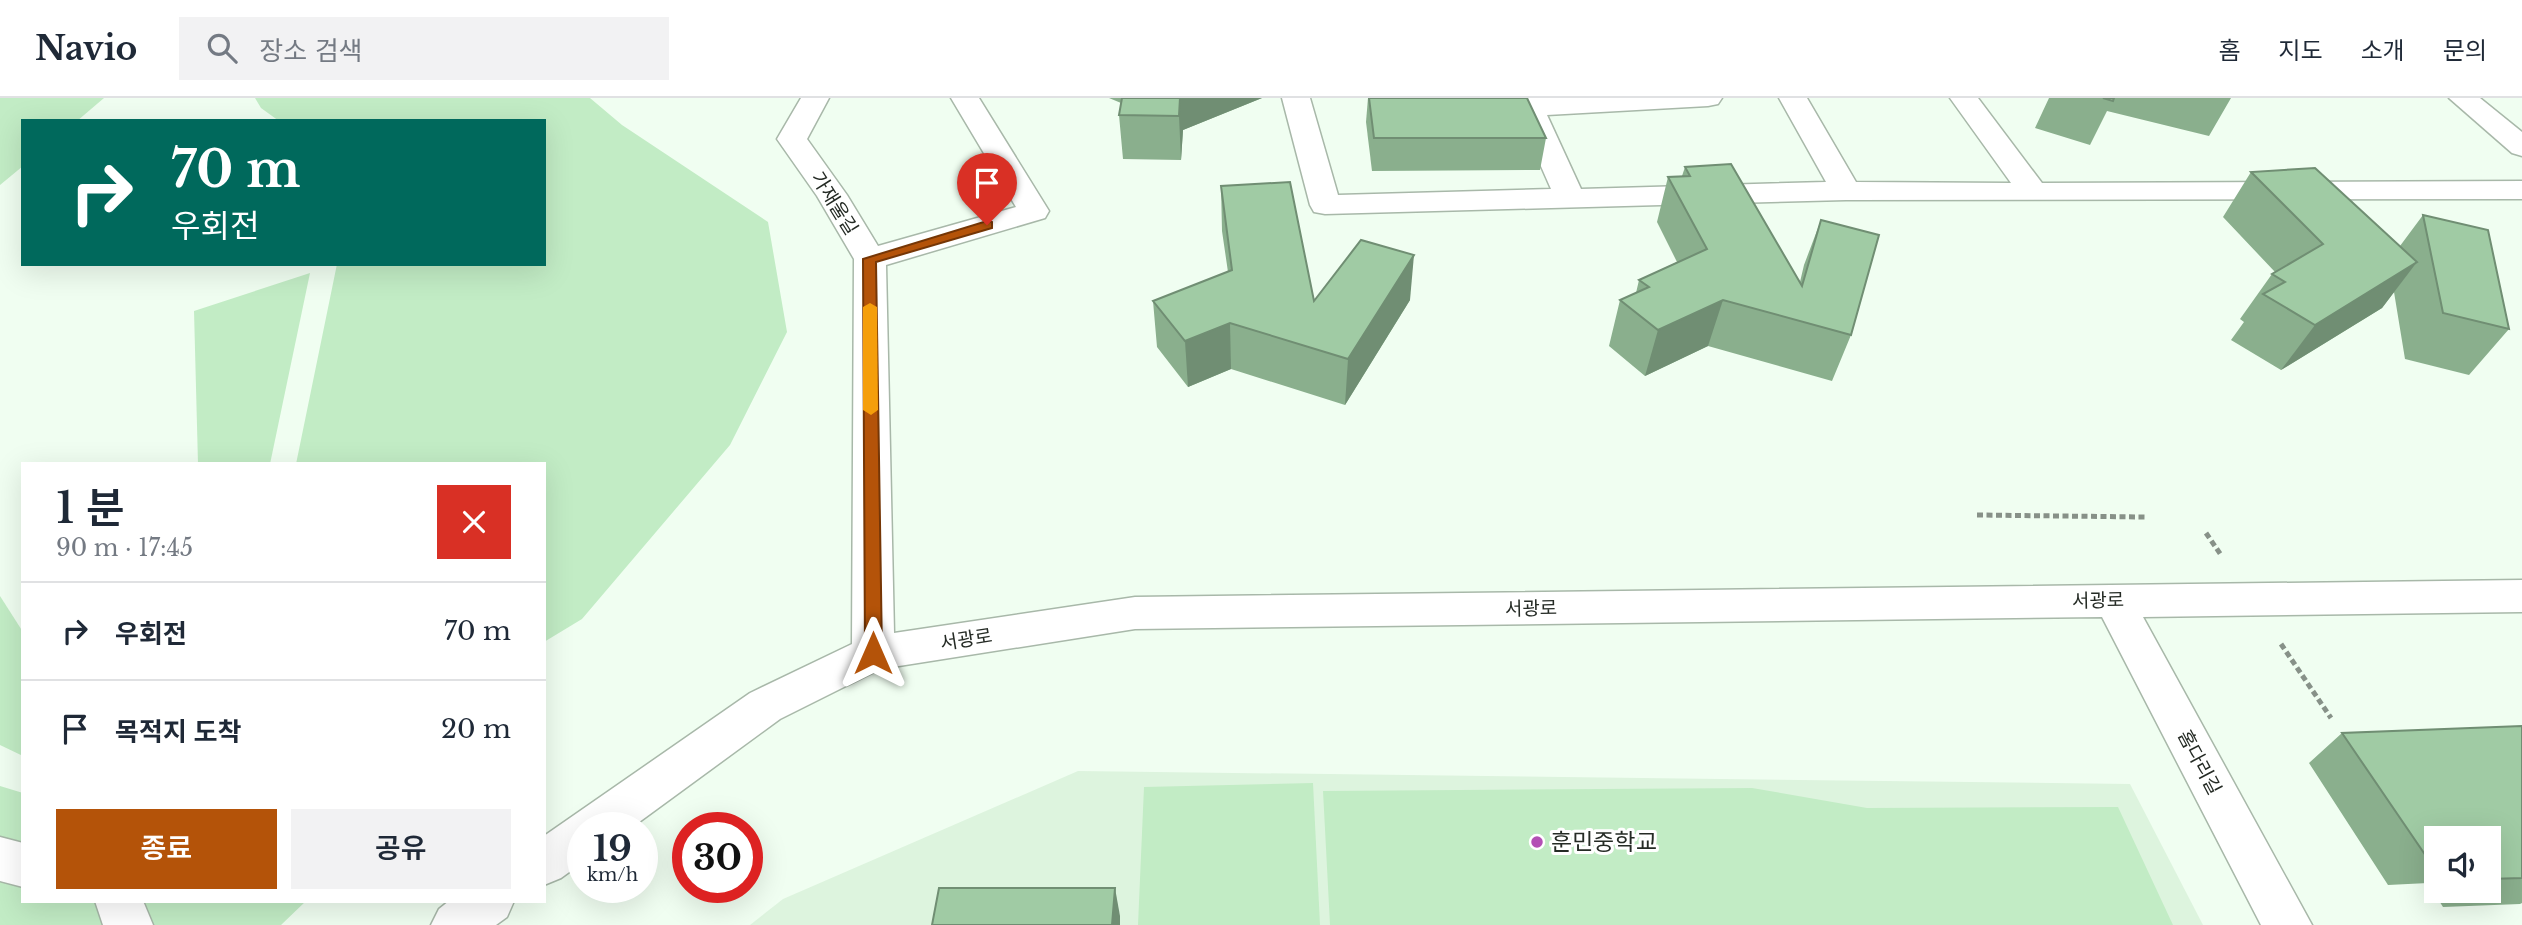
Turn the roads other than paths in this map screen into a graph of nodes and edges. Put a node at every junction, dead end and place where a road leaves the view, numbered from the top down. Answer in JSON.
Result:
{"nodes":[{"id":1,"x":815,"y":98,"type":"edge"},
{"id":2,"x":965,"y":98,"type":"edge"},
{"id":3,"x":1296,"y":98,"type":"edge"},
{"id":4,"x":1708,"y":98,"type":"edge"},
{"id":5,"x":1793,"y":98,"type":"edge"},
{"id":6,"x":1964,"y":98,"type":"edge"},
{"id":7,"x":2463,"y":98,"type":"edge"},
{"id":8,"x":1527,"y":103,"type":"edge"},
{"id":9,"x":2522,"y":147,"type":"edge"},
{"id":10,"x":2522,"y":190,"type":"edge"},
{"id":11,"x":1846,"y":191,"type":"junction"},
{"id":12,"x":2033,"y":192,"type":"junction"},
{"id":13,"x":1570,"y":198,"type":"junction"},
{"id":14,"x":870,"y":259,"type":"junction"},
{"id":15,"x":2522,"y":596,"type":"edge"},
{"id":16,"x":2113,"y":600,"type":"junction"},
{"id":17,"x":873,"y":653,"type":"junction"},
{"id":18,"x":616,"y":812,"type":"edge"},
{"id":19,"x":567,"y":846,"type":"edge"},
{"id":20,"x":0,"y":859,"type":"edge"},
{"id":21,"x":546,"y":862,"type":"edge"},
{"id":22,"x":21,"y":864,"type":"edge"},
{"id":23,"x":120,"y":903,"type":"edge"},
{"id":24,"x":487,"y":903,"type":"edge"},
{"id":25,"x":128,"y":925,"type":"edge"},
{"id":26,"x":456,"y":925,"type":"edge"},
{"id":27,"x":2287,"y":925,"type":"edge"}],
"edges":[{"from":1,"to":14,"type":"street","name":"가재울길"},
{"from":2,"to":14,"type":"street"},
{"from":3,"to":13,"type":"street"},
{"from":4,"to":8,"type":"street"},
{"from":5,"to":11,"type":"street"},
{"from":6,"to":12,"type":"street"},
{"from":7,"to":9,"type":"street"},
{"from":8,"to":13,"type":"street"},
{"from":10,"to":12,"type":"street"},
{"from":11,"to":12,"type":"street"},
{"from":11,"to":13,"type":"street"},
{"from":14,"to":17,"type":"street"},
{"from":15,"to":16,"type":"street","name":"서광로"},
{"from":16,"to":17,"type":"street","name":"서광로"},
{"from":16,"to":27,"type":"street","name":"홈다리길"},
{"from":17,"to":18,"type":"street","name":"서광로"},
{"from":19,"to":21,"type":"street"},
{"from":20,"to":22,"type":"street"},
{"from":23,"to":25,"type":"street"},
{"from":24,"to":26,"type":"street"}]}
